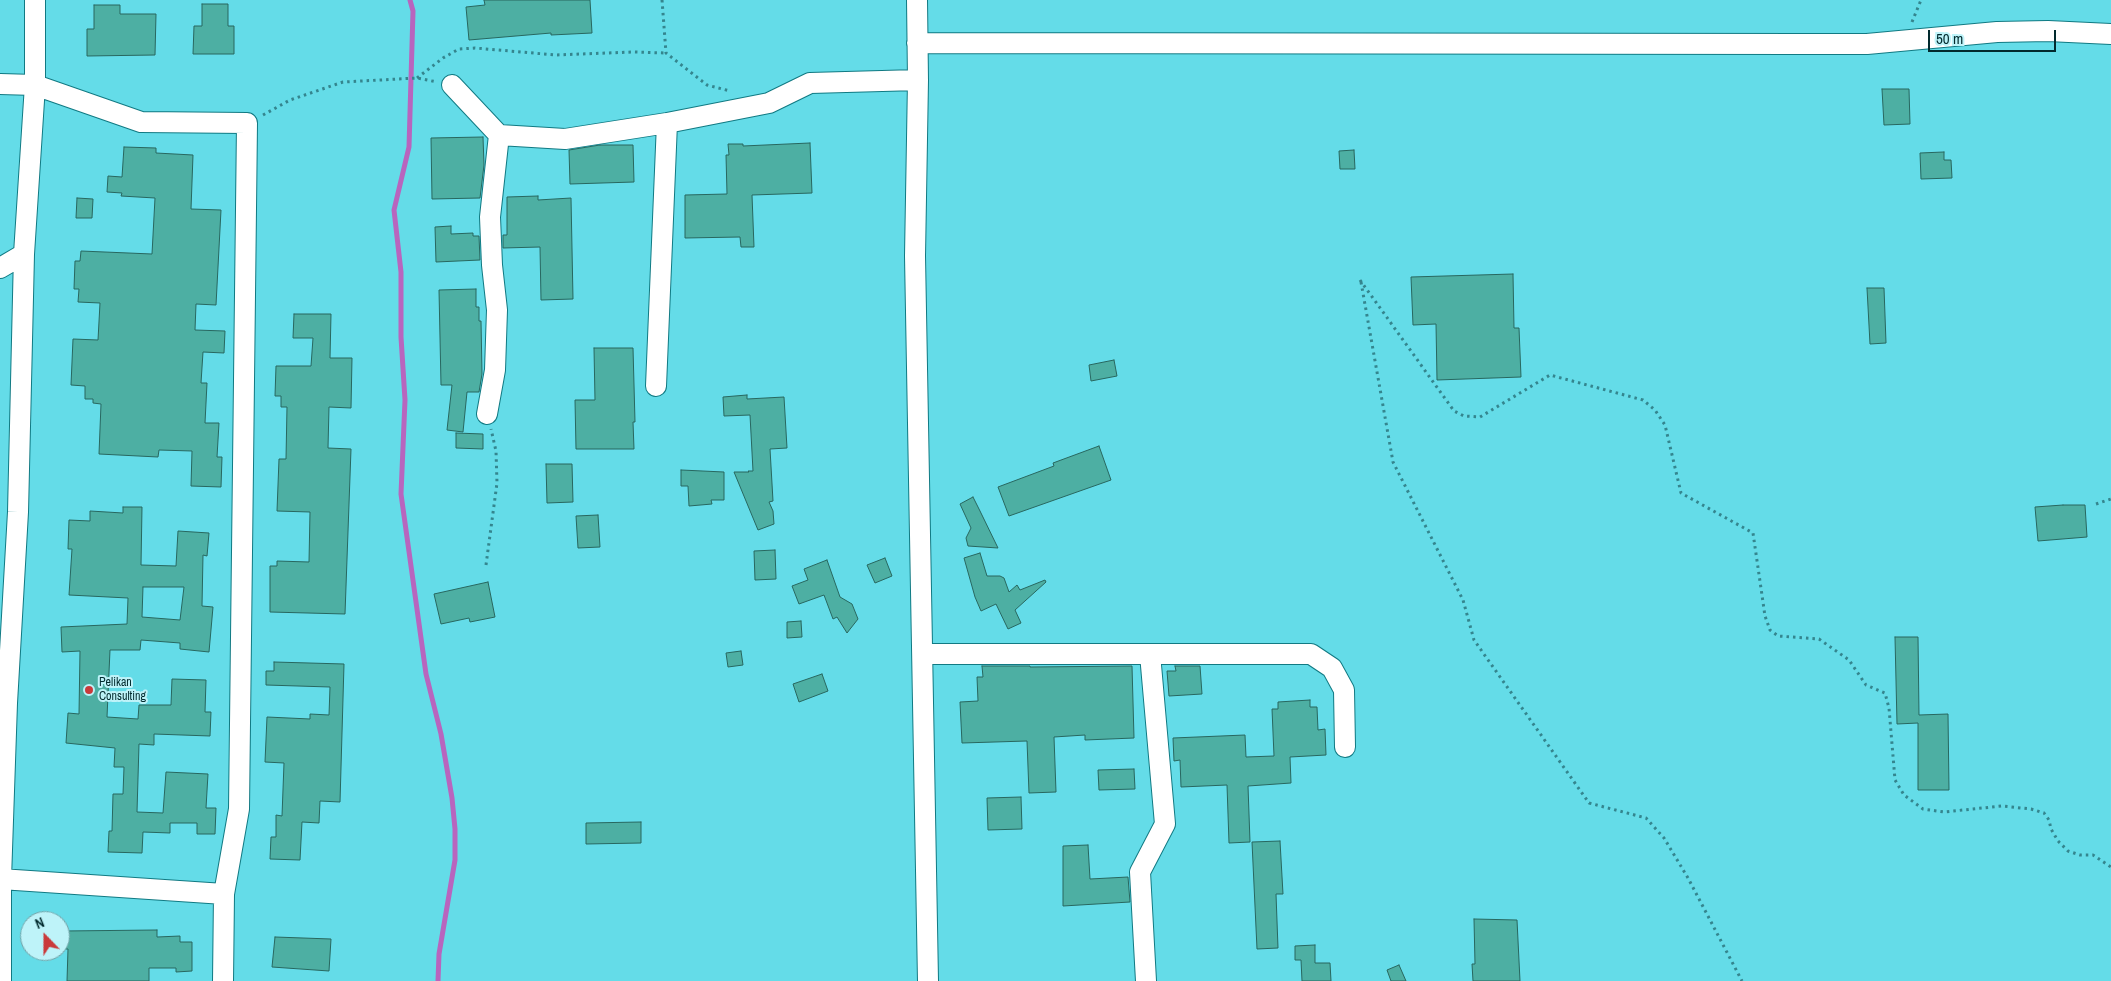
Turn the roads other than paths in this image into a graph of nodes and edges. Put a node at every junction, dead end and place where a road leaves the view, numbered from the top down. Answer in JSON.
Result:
{"nodes":[{"id":1,"x":35,"y":0,"type":"edge"},
{"id":2,"x":917,"y":0,"type":"edge"},
{"id":3,"x":2111,"y":34,"type":"edge"},
{"id":4,"x":917,"y":43,"type":"junction"},
{"id":5,"x":918,"y":80,"type":"junction"},
{"id":6,"x":0,"y":84,"type":"edge"},
{"id":7,"x":35,"y":85,"type":"junction"},
{"id":8,"x":452,"y":85,"type":"road end"},
{"id":9,"x":667,"y":123,"type":"junction"},
{"id":10,"x":499,"y":135,"type":"junction"},
{"id":11,"x":24,"y":254,"type":"junction"},
{"id":12,"x":0,"y":268,"type":"edge"},
{"id":13,"x":656,"y":386,"type":"dead end"},
{"id":14,"x":488,"y":414,"type":"road end"},
{"id":15,"x":18,"y":512,"type":"junction"},
{"id":16,"x":0,"y":521,"type":"edge"},
{"id":17,"x":923,"y":654,"type":"junction"},
{"id":18,"x":1150,"y":654,"type":"junction"},
{"id":19,"x":1345,"y":747,"type":"dead end"},
{"id":20,"x":1,"y":879,"type":"edge"},
{"id":21,"x":224,"y":894,"type":"junction"},
{"id":22,"x":2,"y":981,"type":"edge"},
{"id":23,"x":224,"y":981,"type":"edge"},
{"id":24,"x":928,"y":981,"type":"edge"},
{"id":25,"x":1146,"y":981,"type":"edge"}],
"edges":[{"from":1,"to":7,"type":"street"},
{"from":2,"to":4,"type":"street"},
{"from":3,"to":4,"type":"street"},
{"from":4,"to":5,"type":"street"},
{"from":5,"to":9,"type":"street"},
{"from":5,"to":17,"type":"street"},
{"from":6,"to":7,"type":"street"},
{"from":7,"to":11,"type":"street"},
{"from":7,"to":21,"type":"street"},
{"from":8,"to":10,"type":"street"},
{"from":9,"to":10,"type":"street"},
{"from":9,"to":13,"type":"street"},
{"from":10,"to":14,"type":"street"},
{"from":11,"to":12,"type":"street"},
{"from":11,"to":15,"type":"street"},
{"from":15,"to":16,"type":"street"},
{"from":15,"to":20,"type":"street"},
{"from":17,"to":18,"type":"street"},
{"from":17,"to":24,"type":"street"},
{"from":18,"to":19,"type":"street"},
{"from":18,"to":25,"type":"street"},
{"from":20,"to":21,"type":"street"},
{"from":20,"to":22,"type":"street"},
{"from":21,"to":23,"type":"street"}]}
